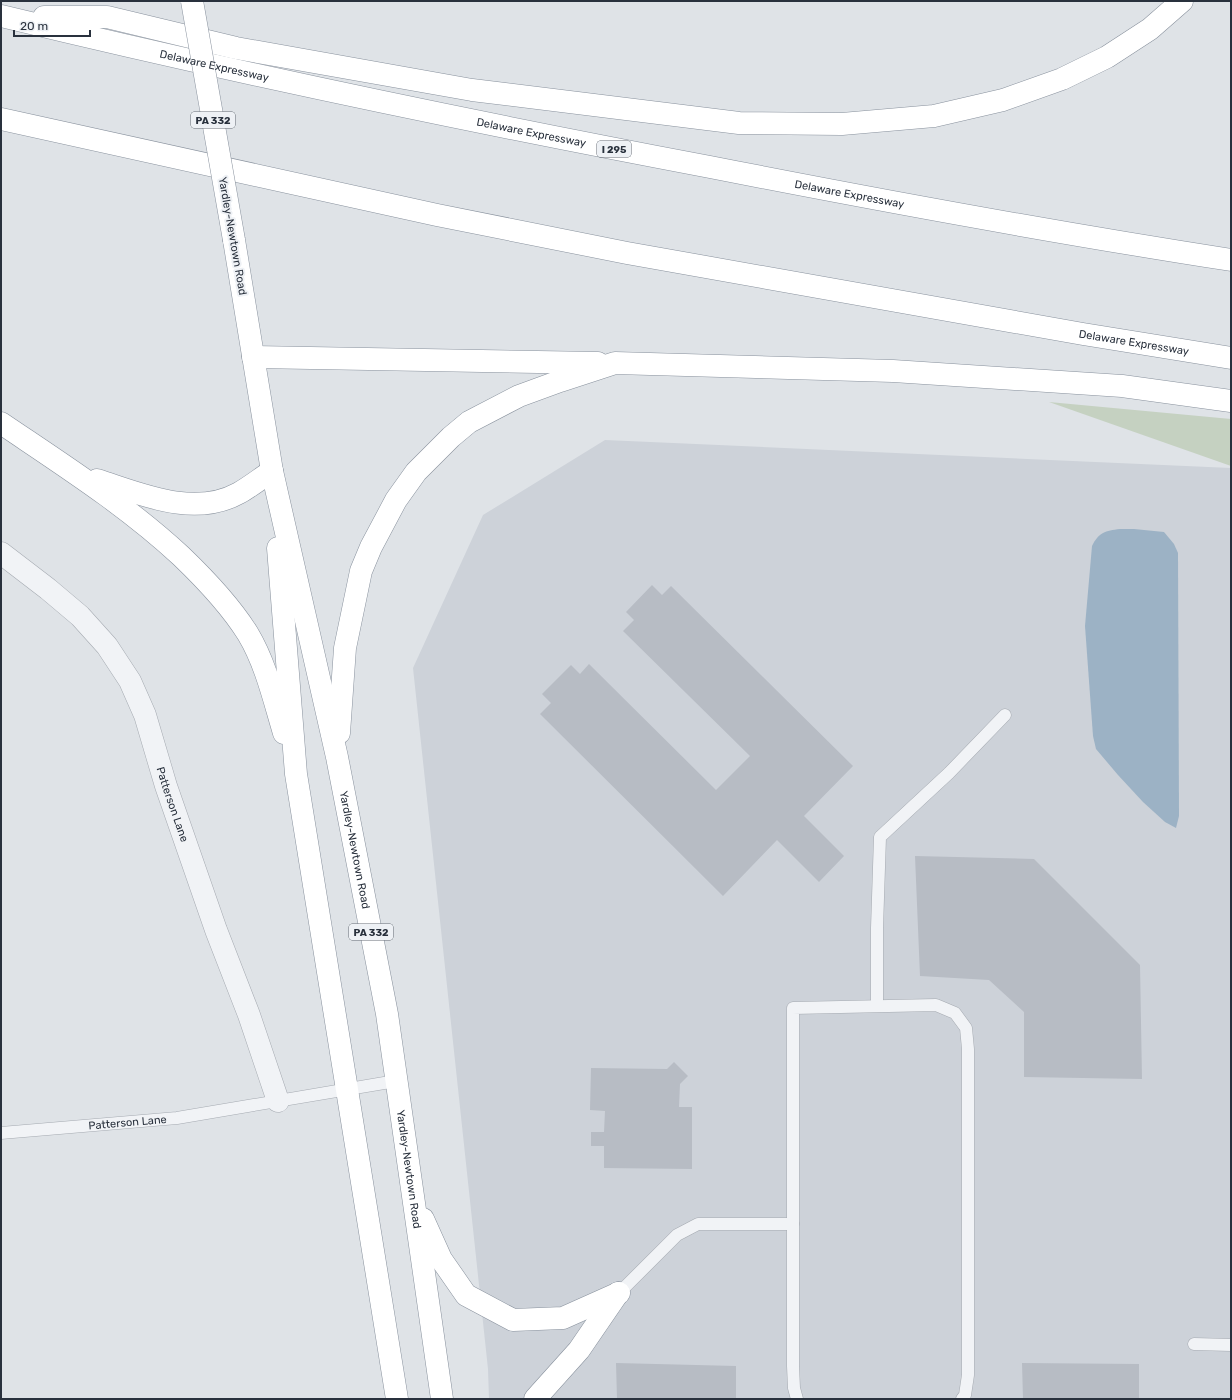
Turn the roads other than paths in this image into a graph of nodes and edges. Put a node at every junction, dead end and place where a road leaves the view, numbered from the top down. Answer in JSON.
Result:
{"nodes":[{"id":1,"x":192,"y":1,"type":"edge"},
{"id":2,"x":1182,"y":1,"type":"edge"},
{"id":3,"x":4,"y":16,"type":"edge"},
{"id":4,"x":1,"y":119,"type":"edge"},
{"id":5,"x":1231,"y":260,"type":"edge"},
{"id":6,"x":253,"y":357,"type":"junction"},
{"id":7,"x":1231,"y":358,"type":"edge"},
{"id":8,"x":615,"y":364,"type":"junction"},
{"id":9,"x":1231,"y":401,"type":"edge"},
{"id":10,"x":1,"y":424,"type":"edge"},
{"id":11,"x":272,"y":471,"type":"junction"},
{"id":12,"x":75,"y":473,"type":"junction"},
{"id":13,"x":1,"y":553,"type":"edge"},
{"id":14,"x":1005,"y":715,"type":"dead end"},
{"id":15,"x":337,"y":757,"type":"junction"},
{"id":16,"x":296,"y":774,"type":"junction"},
{"id":17,"x":877,"y":1006,"type":"junction"},
{"id":18,"x":396,"y":1081,"type":"junction"},
{"id":19,"x":347,"y":1089,"type":"junction"},
{"id":20,"x":278,"y":1101,"type":"junction"},
{"id":21,"x":1,"y":1133,"type":"edge"},
{"id":22,"x":413,"y":1199,"type":"junction"},
{"id":23,"x":793,"y":1224,"type":"junction"},
{"id":24,"x":619,"y":1293,"type":"junction"},
{"id":25,"x":1194,"y":1344,"type":"dead end"},
{"id":26,"x":1231,"y":1345,"type":"edge"},
{"id":27,"x":397,"y":1399,"type":"edge"},
{"id":28,"x":442,"y":1399,"type":"edge"},
{"id":29,"x":535,"y":1399,"type":"edge"},
{"id":30,"x":797,"y":1399,"type":"edge"},
{"id":31,"x":962,"y":1399,"type":"edge"}],
"edges":[{"from":1,"to":6,"type":"highway","name":"Yardley-Newtown Road","number":"PA 332","bridge":true},
{"from":2,"to":3,"type":"highway"},
{"from":3,"to":5,"type":"highway","name":"Delaware Expressway","number":"I 295"},
{"from":4,"to":7,"type":"highway","name":"Delaware Expressway"},
{"from":6,"to":8,"type":"highway"},
{"from":6,"to":11,"type":"highway","name":"Yardley-Newtown Road","number":"PA 332"},
{"from":8,"to":9,"type":"highway"},
{"from":8,"to":15,"type":"highway"},
{"from":10,"to":12,"type":"highway"},
{"from":11,"to":12,"type":"highway"},
{"from":11,"to":15,"type":"highway","name":"Yardley-Newtown Road","number":"PA 332"},
{"from":11,"to":16,"type":"highway","name":"Yardley-Newtown Road","number":"PA 332"},
{"from":12,"to":16,"type":"highway"},
{"from":13,"to":20,"type":"street","name":"Patterson Lane"},
{"from":14,"to":17,"type":"lane"},
{"from":15,"to":18,"type":"highway","name":"Yardley-Newtown Road","number":"PA 332"},
{"from":16,"to":19,"type":"highway","name":"Yardley-Newtown Road","number":"PA 332"},
{"from":17,"to":23,"type":"lane"},
{"from":17,"to":31,"type":"lane"},
{"from":18,"to":19,"type":"lane","name":"Patterson Lane"},
{"from":18,"to":22,"type":"highway","name":"Yardley-Newtown Road","number":"PA 332"},
{"from":19,"to":20,"type":"lane","name":"Patterson Lane"},
{"from":19,"to":27,"type":"highway","name":"Yardley-Newtown Road","number":"PA 332"},
{"from":20,"to":21,"type":"lane","name":"Patterson Lane"},
{"from":22,"to":24,"type":"highway"},
{"from":22,"to":28,"type":"highway","name":"Yardley-Newtown Road","number":"PA 332"},
{"from":23,"to":24,"type":"lane"},
{"from":23,"to":30,"type":"lane"},
{"from":24,"to":29,"type":"highway"},
{"from":25,"to":26,"type":"lane"}]}
